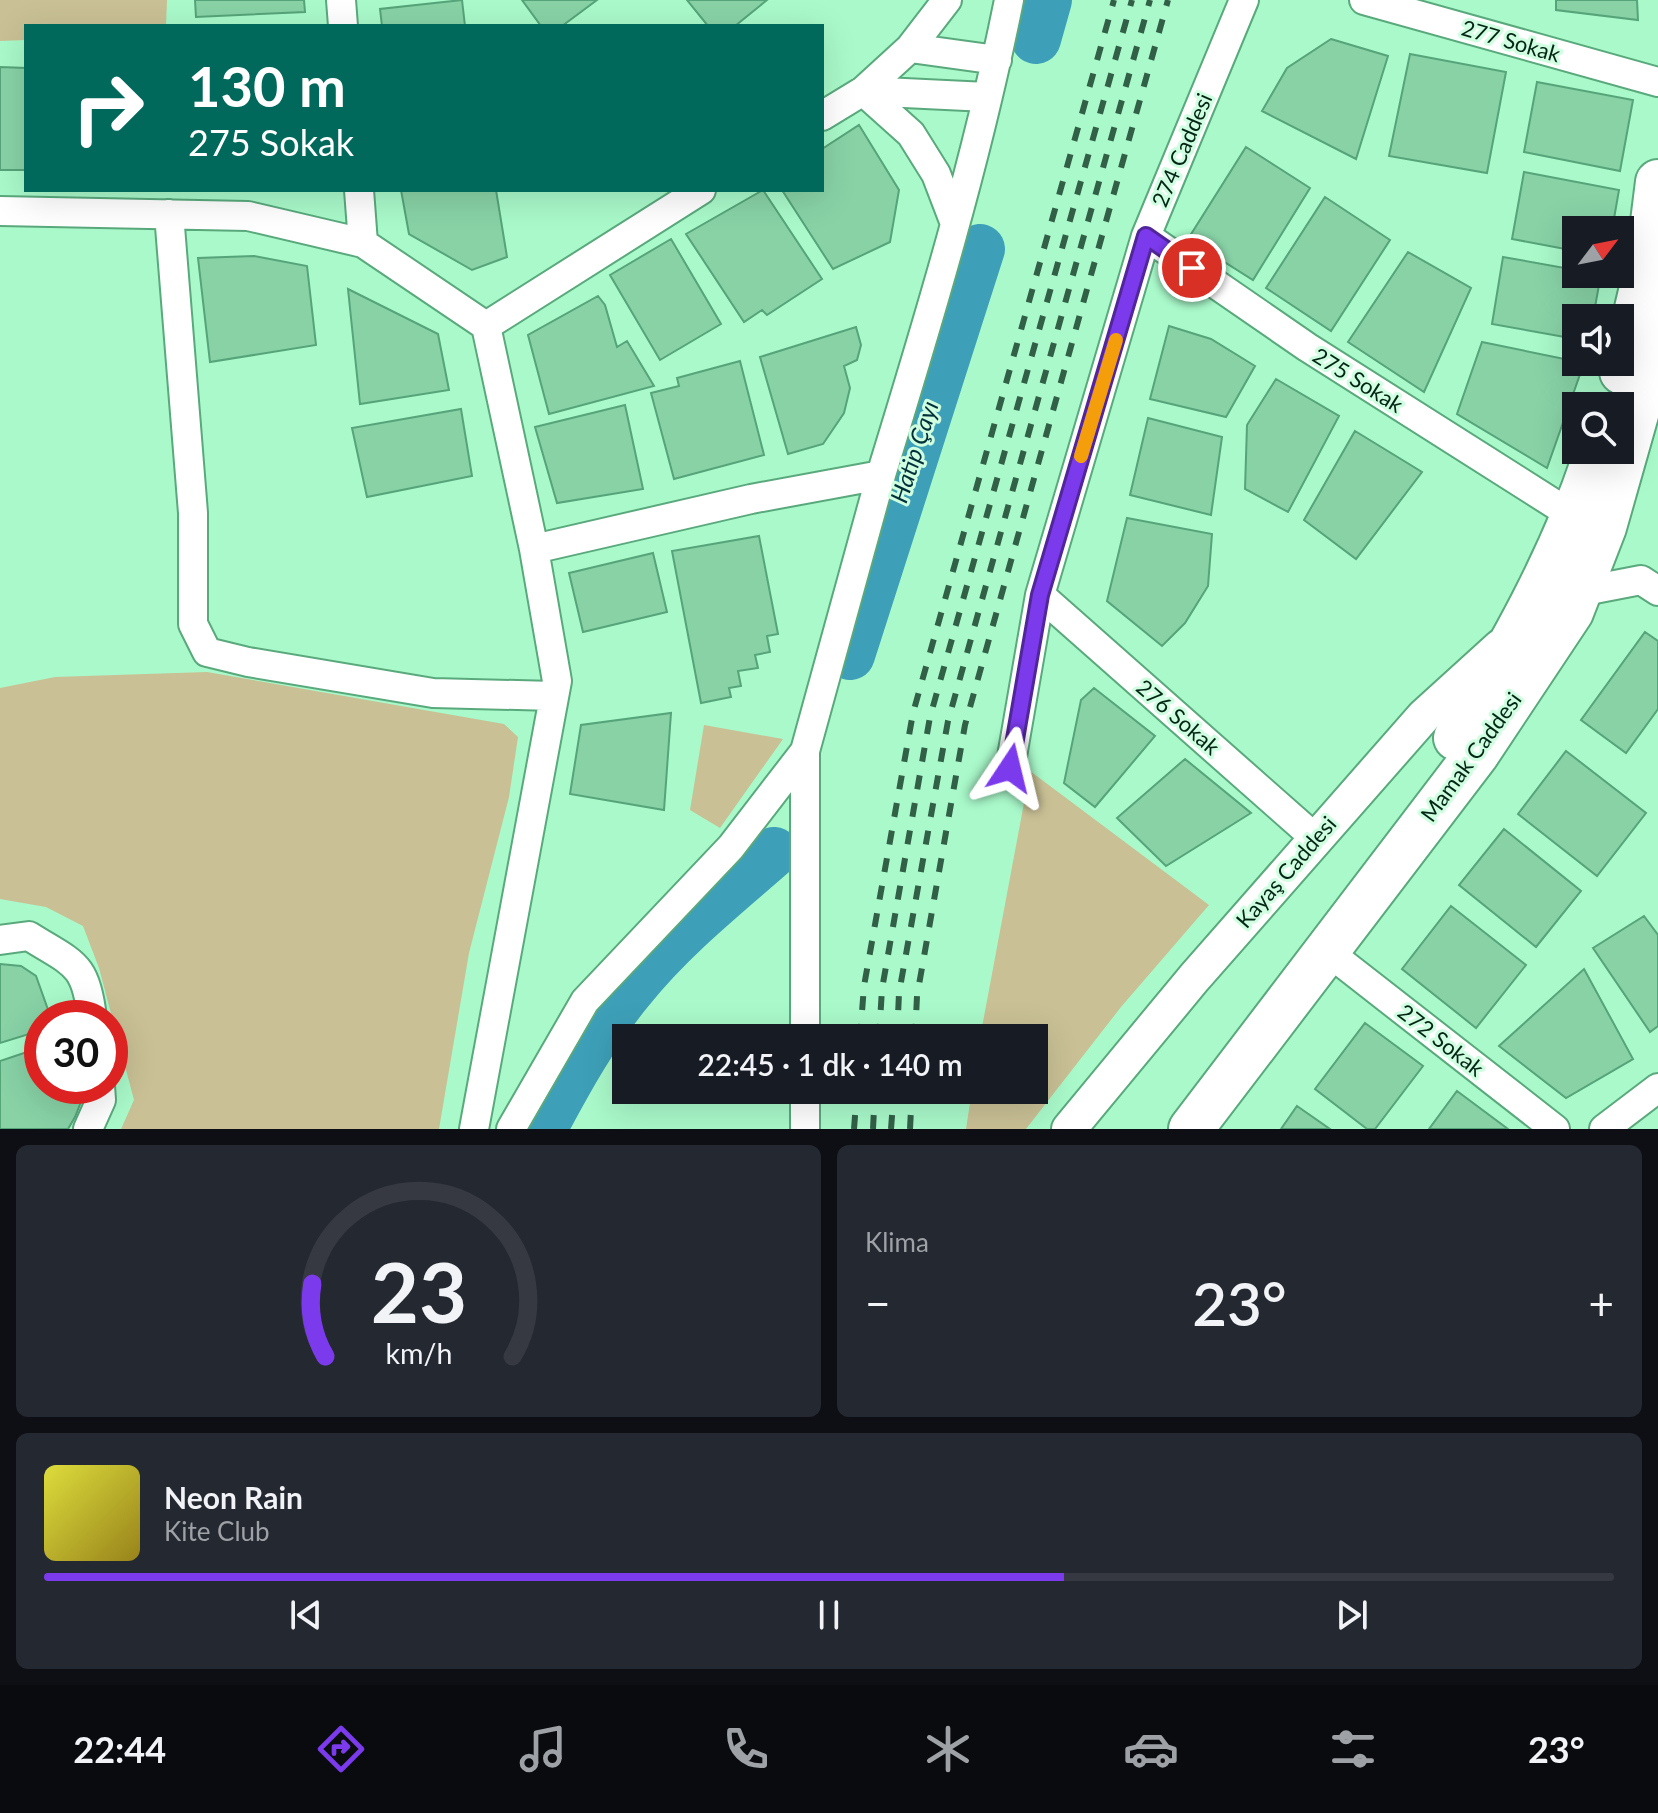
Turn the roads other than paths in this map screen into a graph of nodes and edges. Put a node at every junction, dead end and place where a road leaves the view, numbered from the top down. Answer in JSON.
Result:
{"nodes":[{"id":1,"x":341,"y":0,"type":"edge"},
{"id":2,"x":947,"y":0,"type":"edge"},
{"id":3,"x":1009,"y":0,"type":"edge"},
{"id":4,"x":1244,"y":0,"type":"edge"},
{"id":5,"x":1364,"y":0,"type":"edge"},
{"id":6,"x":343,"y":24,"type":"edge"},
{"id":7,"x":910,"y":48,"type":"junction"},
{"id":8,"x":997,"y":60,"type":"junction"},
{"id":9,"x":1658,"y":82,"type":"edge"},
{"id":10,"x":863,"y":91,"type":"junction"},
{"id":11,"x":987,"y":97,"type":"junction"},
{"id":12,"x":824,"y":115,"type":"edge"},
{"id":13,"x":1658,"y":182,"type":"edge"},
{"id":14,"x":359,"y":192,"type":"edge"},
{"id":15,"x":698,"y":192,"type":"edge"},
{"id":16,"x":0,"y":211,"type":"edge"},
{"id":17,"x":169,"y":214,"type":"junction"},
{"id":18,"x":954,"y":221,"type":"junction"},
{"id":19,"x":1146,"y":236,"type":"junction"},
{"id":20,"x":363,"y":243,"type":"junction"},
{"id":21,"x":486,"y":326,"type":"junction"},
{"id":22,"x":1658,"y":337,"type":"edge"},
{"id":23,"x":1616,"y":392,"type":"edge"},
{"id":24,"x":1592,"y":464,"type":"edge"},
{"id":25,"x":881,"y":475,"type":"junction"},
{"id":26,"x":1575,"y":517,"type":"junction"},
{"id":27,"x":534,"y":549,"type":"junction"},
{"id":28,"x":1563,"y":584,"type":"junction"},
{"id":29,"x":1658,"y":591,"type":"edge"},
{"id":30,"x":1040,"y":595,"type":"junction"},
{"id":31,"x":1533,"y":638,"type":"junction"},
{"id":32,"x":554,"y":696,"type":"junction"},
{"id":33,"x":805,"y":751,"type":"junction"},
{"id":34,"x":1010,"y":768,"type":"dead end"},
{"id":35,"x":1315,"y":838,"type":"junction"},
{"id":36,"x":0,"y":940,"type":"edge"},
{"id":37,"x":1327,"y":951,"type":"junction"},
{"id":38,"x":90,"y":1000,"type":"edge"},
{"id":39,"x":805,"y":1024,"type":"edge"},
{"id":40,"x":1658,"y":1088,"type":"edge"},
{"id":41,"x":99,"y":1104,"type":"edge"},
{"id":42,"x":805,"y":1104,"type":"edge"},
{"id":43,"x":475,"y":1126,"type":"edge"},
{"id":44,"x":88,"y":1129,"type":"edge"},
{"id":45,"x":511,"y":1129,"type":"edge"},
{"id":46,"x":805,"y":1129,"type":"edge"},
{"id":47,"x":1069,"y":1129,"type":"edge"},
{"id":48,"x":1161,"y":1129,"type":"edge"},
{"id":49,"x":1191,"y":1129,"type":"edge"},
{"id":50,"x":1555,"y":1129,"type":"edge"},
{"id":51,"x":1604,"y":1129,"type":"edge"}],
"edges":[{"from":1,"to":6,"type":"street"},
{"from":2,"to":7,"type":"street"},
{"from":3,"to":8,"type":"street"},
{"from":4,"to":19,"type":"street","name":"274 Caddesi"},
{"from":5,"to":9,"type":"street","name":"277 Sokak"},
{"from":7,"to":8,"type":"street"},
{"from":7,"to":10,"type":"street"},
{"from":8,"to":11,"type":"street"},
{"from":10,"to":11,"type":"street"},
{"from":10,"to":12,"type":"street"},
{"from":10,"to":18,"type":"street"},
{"from":11,"to":18,"type":"street"},
{"from":13,"to":23,"type":"main road"},
{"from":14,"to":20,"type":"street"},
{"from":15,"to":21,"type":"street"},
{"from":16,"to":17,"type":"street"},
{"from":17,"to":20,"type":"street"},
{"from":17,"to":32,"type":"street"},
{"from":18,"to":25,"type":"street"},
{"from":19,"to":26,"type":"street","name":"275 Sokak"},
{"from":19,"to":30,"type":"street","name":"274 Caddesi"},
{"from":20,"to":21,"type":"street"},
{"from":21,"to":27,"type":"street"},
{"from":22,"to":28,"type":"main road","name":"Mamak Caddesi"},
{"from":24,"to":26,"type":"main road","name":"Mamak Caddesi"},
{"from":25,"to":27,"type":"street"},
{"from":25,"to":33,"type":"street"},
{"from":26,"to":28,"type":"main road","name":"Mamak Caddesi"},
{"from":27,"to":32,"type":"street"},
{"from":28,"to":29,"type":"street"},
{"from":28,"to":31,"type":"main road","name":"Mamak Caddesi"},
{"from":30,"to":34,"type":"street","name":"274 Caddesi"},
{"from":30,"to":35,"type":"street","name":"276 Sokak"},
{"from":31,"to":35,"type":"street","name":"Kayaş Caddesi"},
{"from":31,"to":37,"type":"main road","name":"Mamak Caddesi"},
{"from":31,"to":48,"type":"main road","name":"Mamak Caddesi"},
{"from":32,"to":43,"type":"street"},
{"from":33,"to":39,"type":"street"},
{"from":33,"to":45,"type":"street"},
{"from":35,"to":47,"type":"street","name":"Kayaş Caddesi"},
{"from":36,"to":38,"type":"street"},
{"from":37,"to":49,"type":"main road","name":"Mamak Caddesi"},
{"from":37,"to":50,"type":"street","name":"272 Sokak"},
{"from":40,"to":51,"type":"street"},
{"from":41,"to":44,"type":"street"},
{"from":42,"to":46,"type":"street"},
{"from":43,"to":45,"type":"street"}]}
